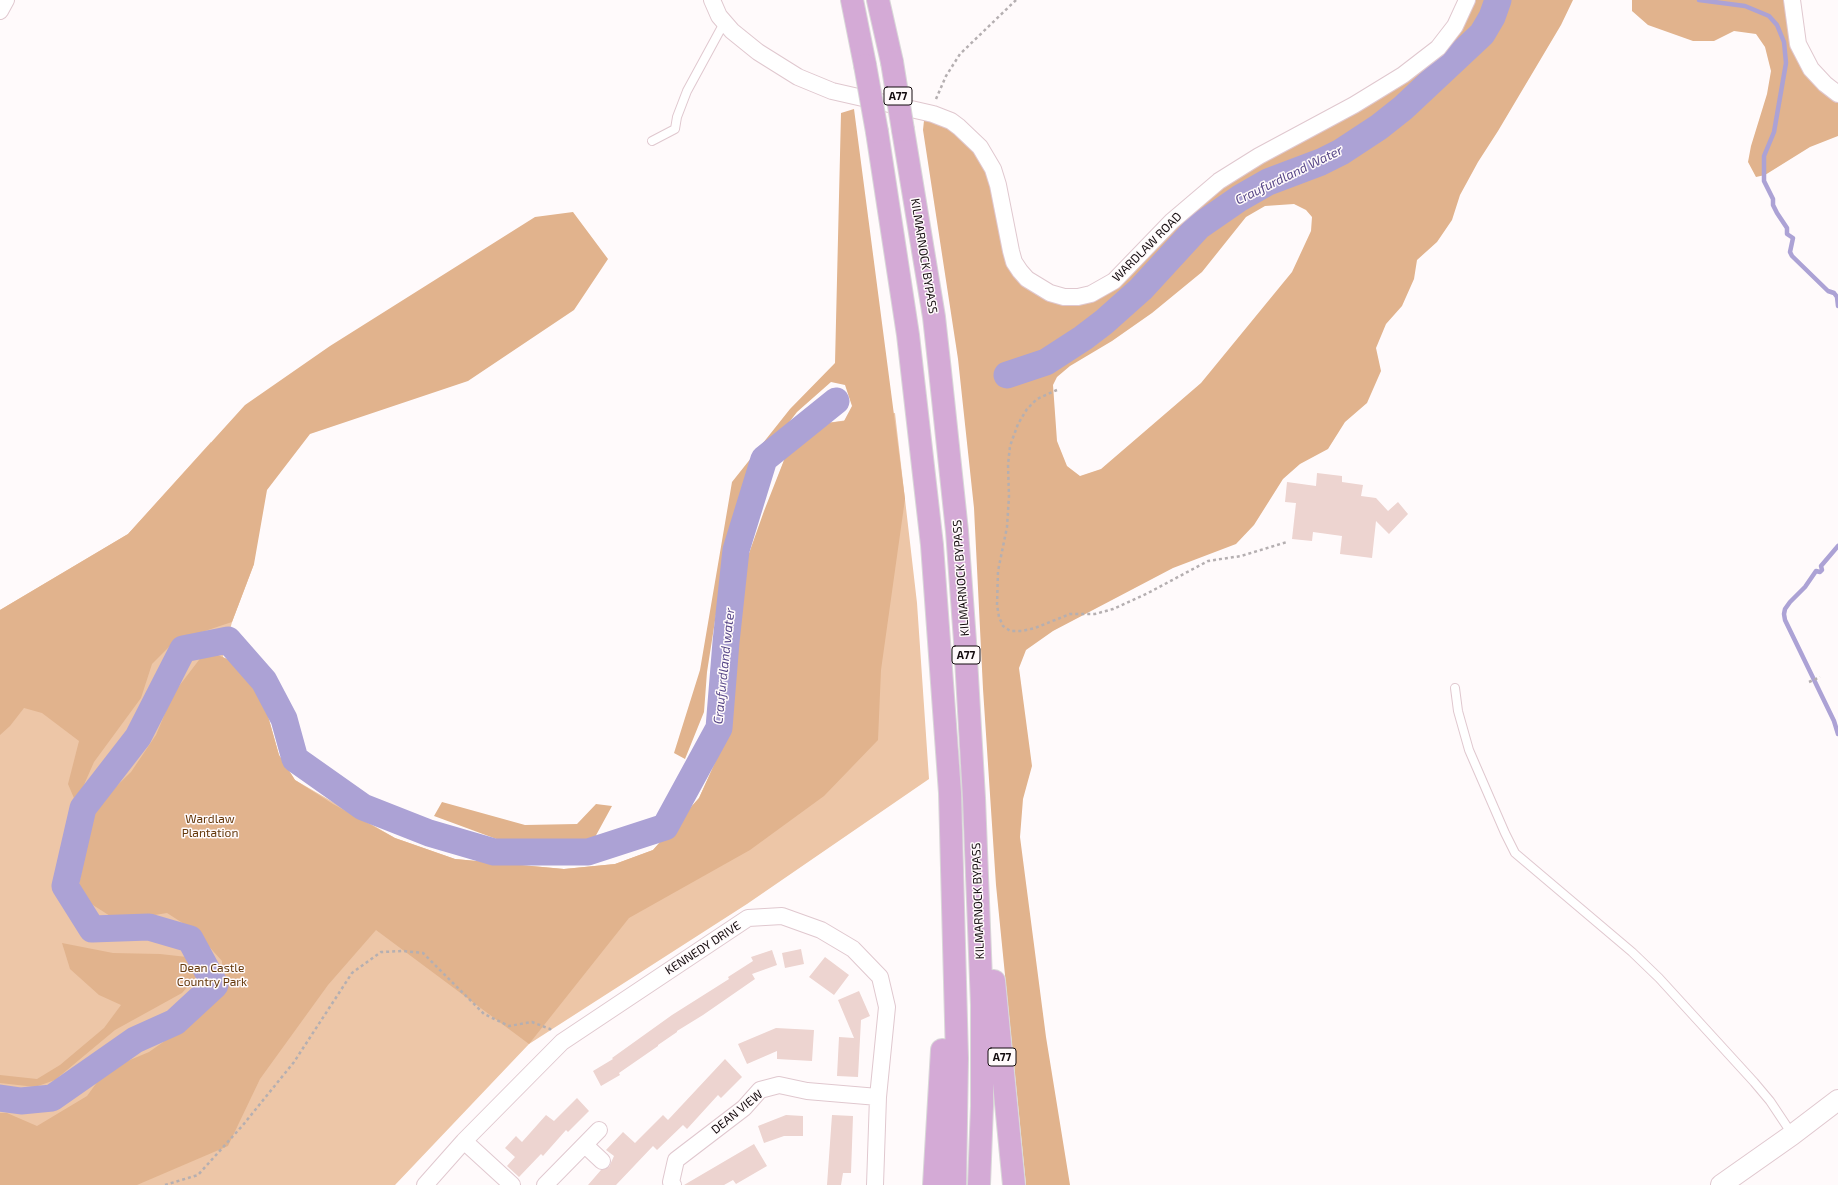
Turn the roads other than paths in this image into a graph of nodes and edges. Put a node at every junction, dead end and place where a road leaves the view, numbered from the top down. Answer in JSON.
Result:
{"nodes":[{"id":1,"x":6,"y":0,"type":"edge"},
{"id":2,"x":712,"y":0,"type":"edge"},
{"id":3,"x":852,"y":0,"type":"edge"},
{"id":4,"x":878,"y":0,"type":"edge"},
{"id":5,"x":1467,"y":0,"type":"edge"},
{"id":6,"x":1792,"y":0,"type":"edge"},
{"id":7,"x":0,"y":11,"type":"edge"},
{"id":8,"x":724,"y":23,"type":"junction"},
{"id":9,"x":1838,"y":94,"type":"edge"},
{"id":10,"x":652,"y":141,"type":"dead end"},
{"id":11,"x":1455,"y":688,"type":"dead end"},
{"id":12,"x":980,"y":930,"type":"junction"},
{"id":13,"x":955,"y":981,"type":"junction"},
{"id":14,"x":878,"y":1098,"type":"junction"},
{"id":15,"x":1838,"y":1100,"type":"edge"},
{"id":16,"x":599,"y":1130,"type":"dead end"},
{"id":17,"x":1792,"y":1135,"type":"junction"},
{"id":18,"x":464,"y":1141,"type":"junction"},
{"id":19,"x":585,"y":1145,"type":"junction"},
{"id":20,"x":602,"y":1161,"type":"dead end"},
{"id":21,"x":425,"y":1185,"type":"edge"},
{"id":22,"x":512,"y":1185,"type":"edge"},
{"id":23,"x":544,"y":1185,"type":"edge"},
{"id":24,"x":673,"y":1185,"type":"edge"},
{"id":25,"x":875,"y":1185,"type":"edge"},
{"id":26,"x":934,"y":1185,"type":"edge"},
{"id":27,"x":955,"y":1185,"type":"edge"},
{"id":28,"x":979,"y":1185,"type":"edge"},
{"id":29,"x":1014,"y":1185,"type":"edge"},
{"id":30,"x":1721,"y":1185,"type":"edge"}],
"edges":[{"from":1,"to":7,"type":"street"},
{"from":2,"to":8,"type":"street","name":"WARDLAW ROAD"},
{"from":3,"to":13,"type":"highway","name":"KILMARNOCK BYPASS","number":"A77","bridge":true},
{"from":4,"to":12,"type":"highway","name":"KILMARNOCK BYPASS","number":"A77","bridge":true},
{"from":5,"to":8,"type":"street","name":"WARDLAW ROAD"},
{"from":6,"to":9,"type":"street"},
{"from":8,"to":10,"type":"lane"},
{"from":11,"to":17,"type":"lane"},
{"from":12,"to":28,"type":"highway","name":"KILMARNOCK BYPASS","number":"A77"},
{"from":12,"to":29,"type":"highway","number":"A77"},
{"from":13,"to":26,"type":"highway","number":"A77"},
{"from":13,"to":27,"type":"highway","name":"KILMARNOCK BYPASS","number":"A77"},
{"from":14,"to":18,"type":"street","name":"KENNEDY DRIVE"},
{"from":14,"to":24,"type":"street","name":"DEAN VIEW"},
{"from":14,"to":25,"type":"street","name":"KENNEDY DRIVE"},
{"from":15,"to":17,"type":"street"},
{"from":16,"to":19,"type":"street"},
{"from":17,"to":30,"type":"street"},
{"from":18,"to":21,"type":"street","name":"KENNEDY DRIVE"},
{"from":18,"to":22,"type":"street"},
{"from":19,"to":20,"type":"street"},
{"from":19,"to":23,"type":"street"}]}
